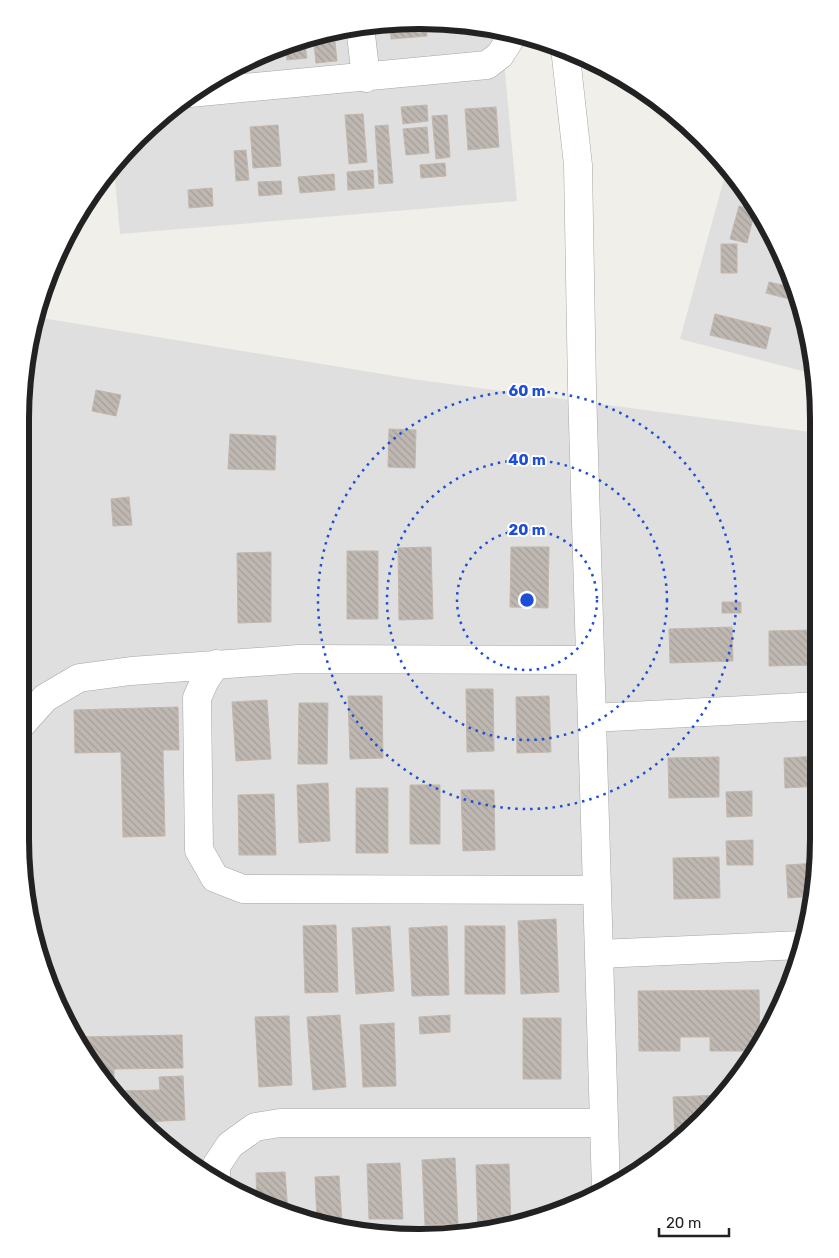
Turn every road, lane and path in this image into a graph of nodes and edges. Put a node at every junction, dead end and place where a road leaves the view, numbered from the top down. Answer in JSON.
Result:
{"nodes":[{"id":1,"x":361,"y":33,"type":"edge"},
{"id":2,"x":510,"y":39,"type":"edge"},
{"id":3,"x":566,"y":57,"type":"edge"},
{"id":4,"x":366,"y":78,"type":"junction"},
{"id":5,"x":207,"y":92,"type":"edge"},
{"id":6,"x":590,"y":660,"type":"junction"},
{"id":7,"x":216,"y":664,"type":"junction"},
{"id":8,"x":810,"y":706,"type":"edge"},
{"id":9,"x":29,"y":716,"type":"edge"},
{"id":10,"x":592,"y":718,"type":"junction"},
{"id":11,"x":597,"y":890,"type":"junction"},
{"id":12,"x":795,"y":945,"type":"edge"},
{"id":13,"x":599,"y":954,"type":"junction"},
{"id":14,"x":604,"y":1123,"type":"junction"},
{"id":15,"x":216,"y":1172,"type":"edge"},
{"id":16,"x":606,"y":1182,"type":"edge"}],
"edges":[{"from":1,"to":4,"type":"street"},
{"from":2,"to":4,"type":"street"},
{"from":3,"to":6,"type":"street"},
{"from":4,"to":5,"type":"street"},
{"from":6,"to":7,"type":"street"},
{"from":6,"to":10,"type":"street"},
{"from":7,"to":9,"type":"street"},
{"from":7,"to":11,"type":"street"},
{"from":8,"to":10,"type":"street"},
{"from":10,"to":11,"type":"street"},
{"from":11,"to":13,"type":"street"},
{"from":12,"to":13,"type":"street"},
{"from":13,"to":14,"type":"street"},
{"from":14,"to":15,"type":"street"},
{"from":14,"to":16,"type":"street"}]}
